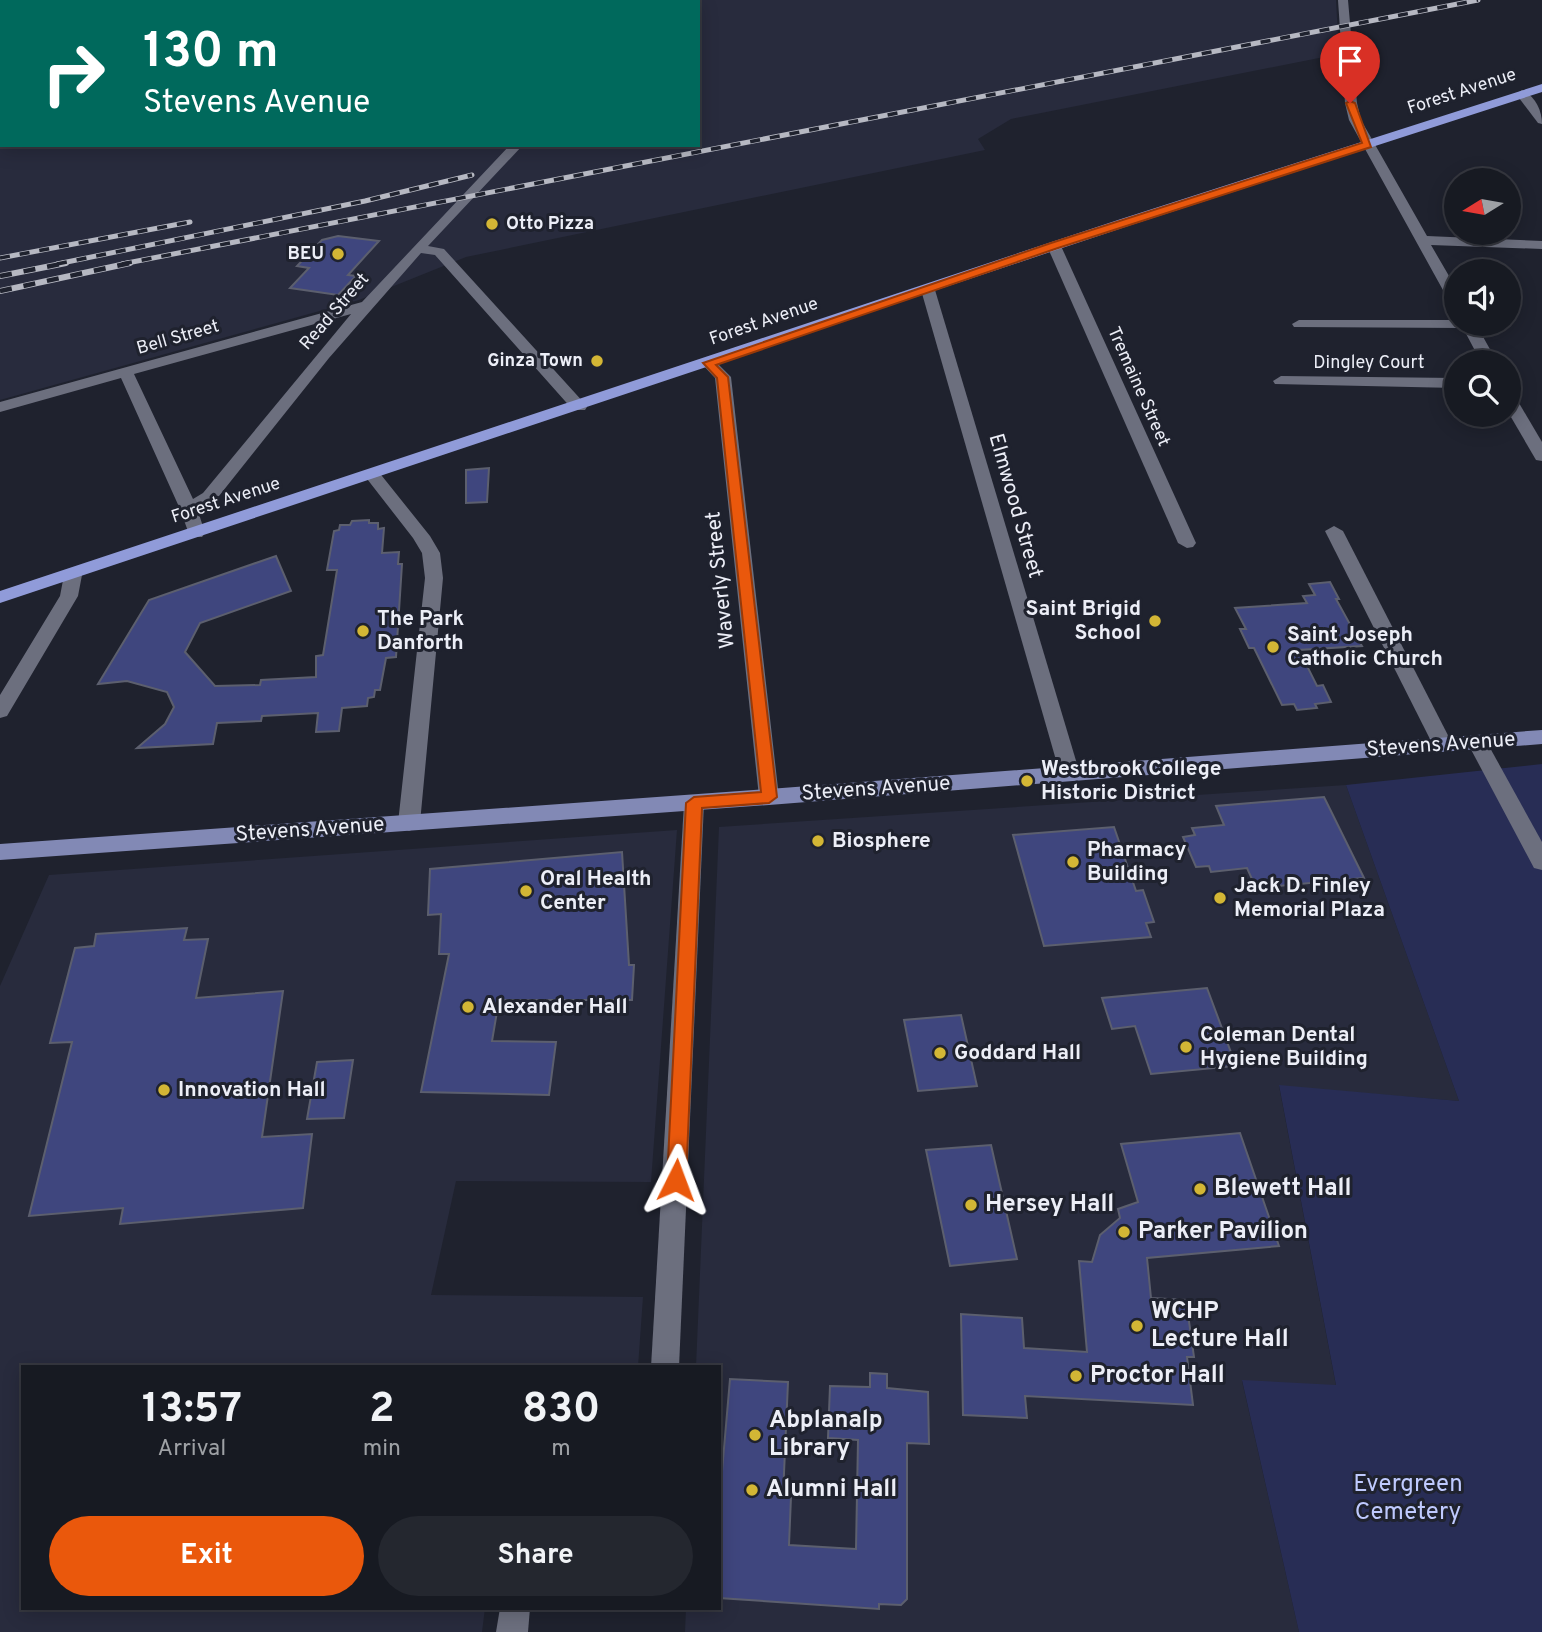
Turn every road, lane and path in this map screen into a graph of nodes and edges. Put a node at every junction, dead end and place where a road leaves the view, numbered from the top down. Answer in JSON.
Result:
{"nodes":[{"id":1,"x":1343,"y":0,"type":"edge"},
{"id":2,"x":1542,"y":88,"type":"edge"},
{"id":3,"x":1522,"y":94,"type":"junction"},
{"id":4,"x":1542,"y":120,"type":"edge"},
{"id":5,"x":1367,"y":145,"type":"junction"},
{"id":6,"x":515,"y":147,"type":"edge"},
{"id":7,"x":1423,"y":240,"type":"junction"},
{"id":8,"x":1542,"y":244,"type":"edge"},
{"id":9,"x":1054,"y":246,"type":"junction"},
{"id":10,"x":420,"y":249,"type":"junction"},
{"id":11,"x":1444,"y":279,"type":"edge"},
{"id":12,"x":928,"y":290,"type":"junction"},
{"id":13,"x":367,"y":305,"type":"junction"},
{"id":14,"x":1299,"y":324,"type":"dead end"},
{"id":15,"x":1444,"y":324,"type":"edge"},
{"id":16,"x":709,"y":363,"type":"junction"},
{"id":17,"x":126,"y":373,"type":"junction"},
{"id":18,"x":1281,"y":381,"type":"dead end"},
{"id":19,"x":1444,"y":383,"type":"edge"},
{"id":20,"x":0,"y":407,"type":"edge"},
{"id":21,"x":579,"y":407,"type":"junction"},
{"id":22,"x":1521,"y":420,"type":"edge"},
{"id":23,"x":1542,"y":456,"type":"edge"},
{"id":24,"x":372,"y":475,"type":"junction"},
{"id":25,"x":189,"y":509,"type":"junction"},
{"id":26,"x":1334,"y":531,"type":"dead end"},
{"id":27,"x":195,"y":533,"type":"junction"},
{"id":28,"x":1187,"y":543,"type":"dead end"},
{"id":29,"x":73,"y":575,"type":"junction"},
{"id":30,"x":0,"y":597,"type":"edge"},
{"id":31,"x":0,"y":711,"type":"edge"},
{"id":32,"x":1542,"y":737,"type":"edge"},
{"id":33,"x":1477,"y":742,"type":"junction"},
{"id":34,"x":1443,"y":745,"type":"junction"},
{"id":35,"x":1070,"y":774,"type":"junction"},
{"id":36,"x":769,"y":797,"type":"junction"},
{"id":37,"x":694,"y":803,"type":"junction"},
{"id":38,"x":409,"y":823,"type":"junction"},
{"id":39,"x":0,"y":852,"type":"edge"},
{"id":40,"x":1542,"y":862,"type":"edge"},
{"id":41,"x":665,"y":1365,"type":"edge"},
{"id":42,"x":516,"y":1610,"type":"edge"},
{"id":43,"x":512,"y":1632,"type":"edge"}],
"edges":[{"from":1,"to":5,"type":"street"},
{"from":2,"to":3,"type":"highway","name":"Forest Avenue"},
{"from":3,"to":4,"type":"street"},
{"from":3,"to":5,"type":"highway","name":"Forest Avenue"},
{"from":5,"to":7,"type":"street"},
{"from":5,"to":9,"type":"highway","name":"Forest Avenue"},
{"from":6,"to":10,"type":"street","name":"Read Street"},
{"from":7,"to":8,"type":"street"},
{"from":7,"to":11,"type":"street"},
{"from":9,"to":12,"type":"highway","name":"Forest Avenue"},
{"from":9,"to":28,"type":"street","name":"Tremaine Street"},
{"from":10,"to":13,"type":"street","name":"Read Street"},
{"from":10,"to":21,"type":"street"},
{"from":12,"to":16,"type":"highway","name":"Forest Avenue"},
{"from":12,"to":35,"type":"street","name":"Elmwood Street"},
{"from":13,"to":17,"type":"street","name":"Bell Street"},
{"from":13,"to":25,"type":"street","name":"Read Street"},
{"from":14,"to":15,"type":"street"},
{"from":16,"to":21,"type":"highway","name":"Forest Avenue"},
{"from":16,"to":36,"type":"street","name":"Waverly Street"},
{"from":17,"to":20,"type":"street","name":"Bell Street"},
{"from":17,"to":25,"type":"street"},
{"from":18,"to":19,"type":"street","name":"Dingley Court"},
{"from":21,"to":24,"type":"highway","name":"Forest Avenue"},
{"from":22,"to":23,"type":"street"},
{"from":24,"to":27,"type":"highway","name":"Forest Avenue"},
{"from":24,"to":38,"type":"street"},
{"from":25,"to":27,"type":"street"},
{"from":26,"to":34,"type":"street"},
{"from":27,"to":29,"type":"highway","name":"Forest Avenue"},
{"from":29,"to":30,"type":"highway","name":"Forest Avenue"},
{"from":29,"to":31,"type":"street"},
{"from":32,"to":33,"type":"main road","name":"Stevens Avenue"},
{"from":33,"to":34,"type":"main road","name":"Stevens Avenue"},
{"from":33,"to":40,"type":"street"},
{"from":34,"to":35,"type":"main road","name":"Stevens Avenue"},
{"from":35,"to":36,"type":"main road","name":"Stevens Avenue"},
{"from":36,"to":37,"type":"main road","name":"Stevens Avenue"},
{"from":37,"to":38,"type":"main road","name":"Stevens Avenue"},
{"from":37,"to":41,"type":"street"},
{"from":38,"to":39,"type":"main road","name":"Stevens Avenue"},
{"from":42,"to":43,"type":"street"}]}
